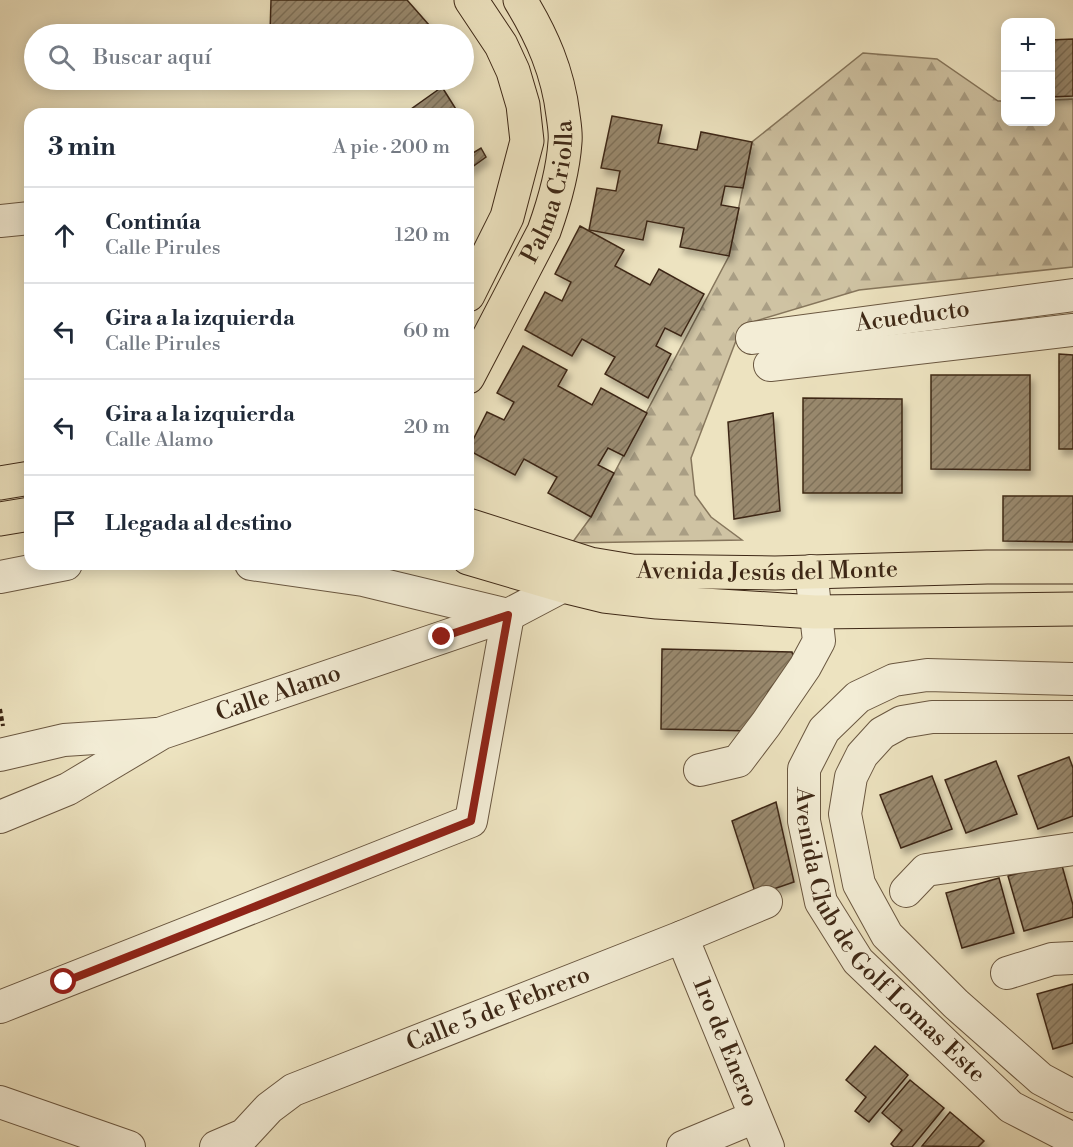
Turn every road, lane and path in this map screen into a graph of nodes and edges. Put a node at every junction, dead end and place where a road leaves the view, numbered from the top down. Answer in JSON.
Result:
{"nodes":[{"id":1,"x":471,"y":0,"type":"edge"},
{"id":2,"x":520,"y":0,"type":"edge"},
{"id":3,"x":24,"y":219,"type":"edge"},
{"id":4,"x":0,"y":221,"type":"edge"},
{"id":5,"x":476,"y":263,"type":"edge"},
{"id":6,"x":518,"y":281,"type":"junction"},
{"id":7,"x":1073,"y":295,"type":"edge"},
{"id":8,"x":1073,"y":330,"type":"edge"},
{"id":9,"x":752,"y":338,"type":"dead end"},
{"id":10,"x":474,"y":365,"type":"edge"},
{"id":11,"x":770,"y":365,"type":"dead end"},
{"id":12,"x":24,"y":479,"type":"edge"},
{"id":13,"x":0,"y":483,"type":"edge"},
{"id":14,"x":24,"y":515,"type":"edge"},
{"id":15,"x":0,"y":519,"type":"edge"},
{"id":16,"x":474,"y":527,"type":"edge"},
{"id":17,"x":474,"y":560,"type":"edge"},
{"id":18,"x":1073,"y":567,"type":"edge"},
{"id":19,"x":36,"y":570,"type":"edge"},
{"id":20,"x":292,"y":570,"type":"edge"},
{"id":21,"x":812,"y":571,"type":"junction"},
{"id":22,"x":0,"y":577,"type":"edge"},
{"id":23,"x":563,"y":586,"type":"junction"},
{"id":24,"x":1073,"y":609,"type":"edge"},
{"id":25,"x":815,"y":612,"type":"junction"},
{"id":26,"x":508,"y":615,"type":"junction"},
{"id":27,"x":1073,"y":679,"type":"edge"},
{"id":28,"x":1073,"y":717,"type":"edge"},
{"id":29,"x":162,"y":733,"type":"junction"},
{"id":30,"x":0,"y":755,"type":"edge"},
{"id":31,"x":700,"y":770,"type":"dead end"},
{"id":32,"x":0,"y":817,"type":"edge"},
{"id":33,"x":1073,"y":849,"type":"edge"},
{"id":34,"x":906,"y":891,"type":"dead end"},
{"id":35,"x":766,"y":902,"type":"dead end"},
{"id":36,"x":682,"y":937,"type":"junction"},
{"id":37,"x":1073,"y":958,"type":"edge"},
{"id":38,"x":1007,"y":973,"type":"dead end"},
{"id":39,"x":0,"y":1007,"type":"edge"},
{"id":40,"x":1073,"y":1096,"type":"edge"},
{"id":41,"x":0,"y":1102,"type":"edge"},
{"id":42,"x":755,"y":1117,"type":"junction"},
{"id":43,"x":1073,"y":1139,"type":"edge"},
{"id":44,"x":237,"y":1143,"type":"edge"},
{"id":45,"x":129,"y":1147,"type":"edge"},
{"id":46,"x":683,"y":1147,"type":"edge"},
{"id":47,"x":768,"y":1147,"type":"edge"}],
"edges":[{"from":1,"to":5,"type":"main road","name":"Palma Criolla"},
{"from":2,"to":6,"type":"main road","name":"Palma Criolla"},
{"from":3,"to":4,"type":"street"},
{"from":5,"to":6,"type":"street"},
{"from":6,"to":10,"type":"main road","name":"Palma Criolla"},
{"from":7,"to":9,"type":"street","name":"Acueducto"},
{"from":8,"to":11,"type":"street"},
{"from":12,"to":13,"type":"main road"},
{"from":14,"to":15,"type":"main road"},
{"from":16,"to":21,"type":"main road","name":"Avenida Jesús del Monte"},
{"from":17,"to":23,"type":"main road","name":"Avenida Jesús del Monte"},
{"from":18,"to":21,"type":"main road","name":"Avenida Jesús del Monte"},
{"from":19,"to":22,"type":"street"},
{"from":20,"to":26,"type":"street"},
{"from":21,"to":25,"type":"street"},
{"from":23,"to":25,"type":"main road","name":"Avenida Jesús del Monte"},
{"from":23,"to":26,"type":"street","name":"Calle Alamo"},
{"from":24,"to":25,"type":"main road","name":"Avenida Jesús del Monte"},
{"from":25,"to":31,"type":"street"},
{"from":26,"to":29,"type":"street","name":"Calle Alamo"},
{"from":26,"to":39,"type":"street"},
{"from":27,"to":43,"type":"street","name":"Avenida Club de Golf Lomas Este"},
{"from":28,"to":40,"type":"street","name":"Avenida Club de Golf Lomas Este"},
{"from":29,"to":30,"type":"street"},
{"from":29,"to":32,"type":"street","name":"Calle Alamo"},
{"from":33,"to":34,"type":"street"},
{"from":35,"to":36,"type":"street","name":"Calle 5 de Febrero"},
{"from":36,"to":42,"type":"street","name":"1ro de Enero"},
{"from":36,"to":44,"type":"street","name":"Calle 5 de Febrero"},
{"from":37,"to":38,"type":"street"},
{"from":41,"to":45,"type":"street"},
{"from":42,"to":46,"type":"street"},
{"from":42,"to":47,"type":"street","name":"1ro de Enero"}]}
